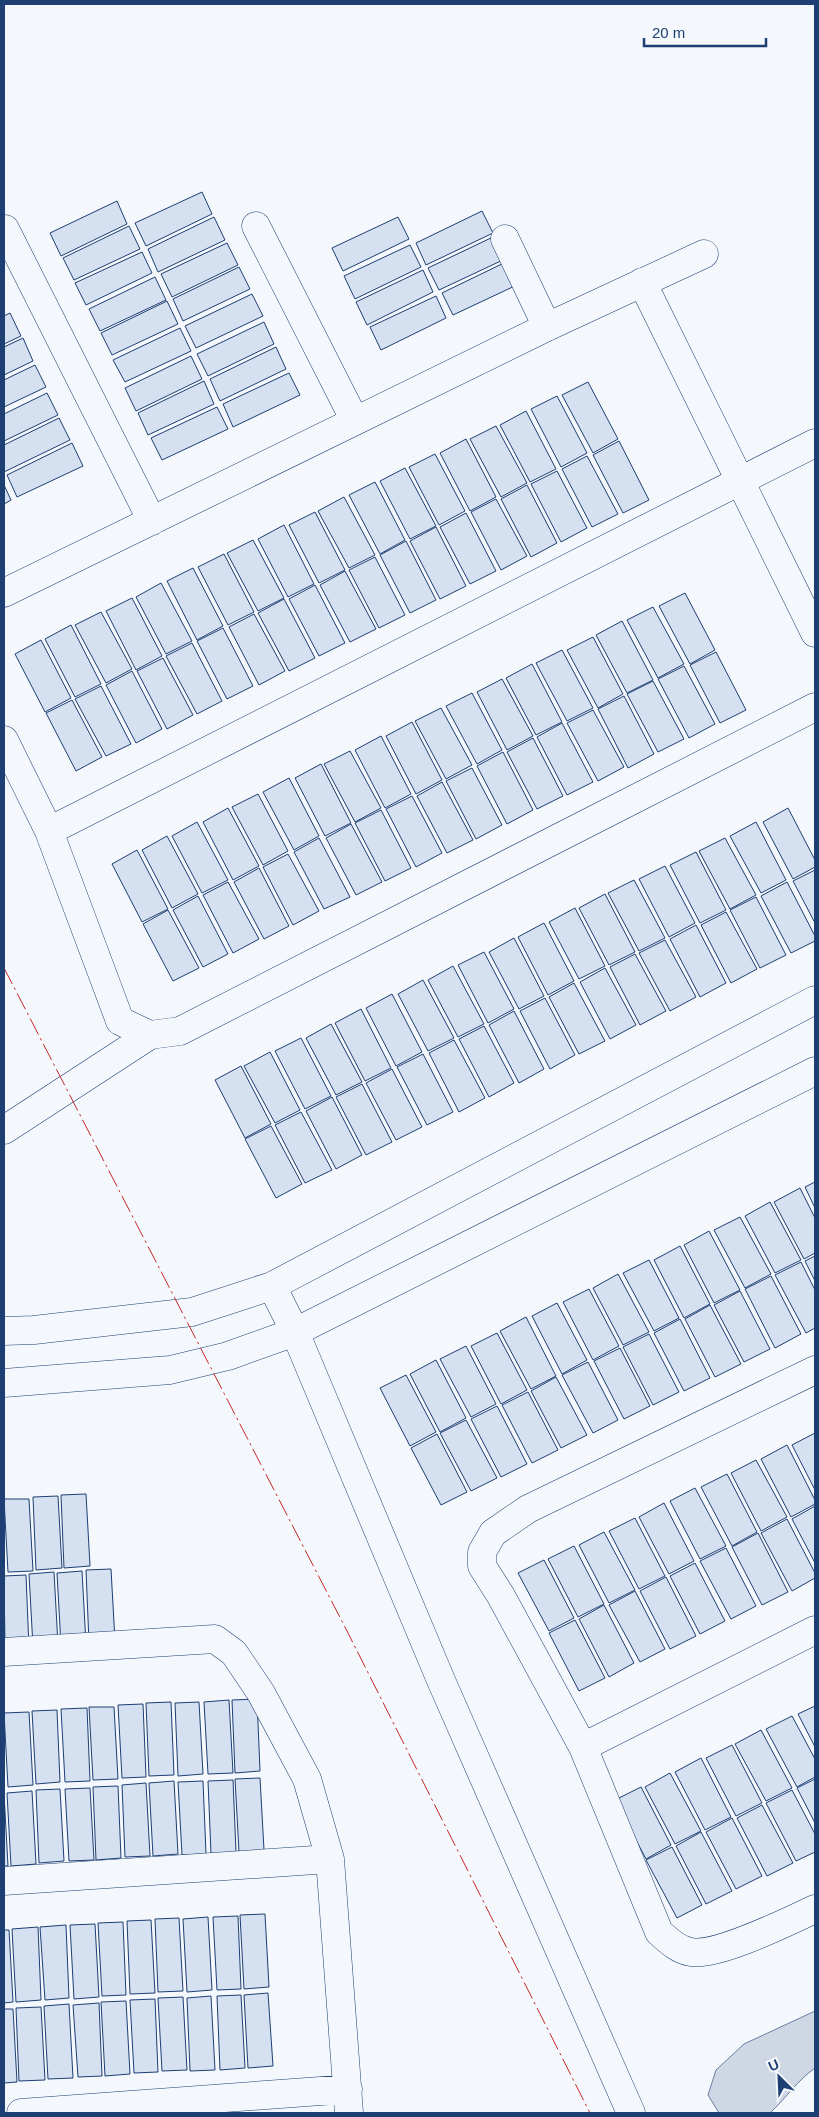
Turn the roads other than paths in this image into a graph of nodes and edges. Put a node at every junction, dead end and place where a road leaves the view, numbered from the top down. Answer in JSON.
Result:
{"nodes":[{"id":1,"x":256,"y":226,"type":"dead end"},
{"id":2,"x":5,"y":229,"type":"dead end"},
{"id":3,"x":505,"y":239,"type":"dead end"},
{"id":4,"x":704,"y":254,"type":"dead end"},
{"id":5,"x":642,"y":282,"type":"junction"},
{"id":6,"x":547,"y":328,"type":"junction"},
{"id":7,"x":355,"y":421,"type":"junction"},
{"id":8,"x":815,"y":443,"type":"edge"},
{"id":9,"x":741,"y":481,"type":"junction"},
{"id":10,"x":152,"y":521,"type":"junction"},
{"id":11,"x":4,"y":593,"type":"edge"},
{"id":12,"x":815,"y":633,"type":"edge"},
{"id":13,"x":815,"y":707,"type":"edge"},
{"id":14,"x":4,"y":740,"type":"edge"},
{"id":15,"x":49,"y":831,"type":"junction"},
{"id":16,"x":815,"y":1000,"type":"edge"},
{"id":17,"x":150,"y":1035,"type":"junction"},
{"id":18,"x":815,"y":1071,"type":"edge"},
{"id":19,"x":4,"y":1130,"type":"edge"},
{"id":20,"x":272,"y":1286,"type":"junction"},
{"id":21,"x":4,"y":1331,"type":"edge"},
{"id":22,"x":295,"y":1332,"type":"junction"},
{"id":23,"x":815,"y":1370,"type":"edge"},
{"id":24,"x":4,"y":1383,"type":"edge"},
{"id":25,"x":815,"y":1630,"type":"edge"},
{"id":26,"x":4,"y":1652,"type":"edge"},
{"id":27,"x":583,"y":1748,"type":"junction"},
{"id":28,"x":330,"y":1859,"type":"junction"},
{"id":29,"x":4,"y":1881,"type":"edge"},
{"id":30,"x":815,"y":1909,"type":"edge"},
{"id":31,"x":348,"y":2101,"type":"edge"},
{"id":32,"x":21,"y":2113,"type":"edge"},
{"id":33,"x":631,"y":2113,"type":"edge"}],
"edges":[{"from":1,"to":7,"type":"street"},
{"from":2,"to":10,"type":"street"},
{"from":3,"to":6,"type":"street"},
{"from":4,"to":5,"type":"street"},
{"from":5,"to":6,"type":"street"},
{"from":5,"to":9,"type":"street"},
{"from":6,"to":7,"type":"street"},
{"from":7,"to":10,"type":"street"},
{"from":8,"to":9,"type":"street"},
{"from":9,"to":12,"type":"street"},
{"from":9,"to":15,"type":"street"},
{"from":10,"to":11,"type":"street"},
{"from":13,"to":17,"type":"street"},
{"from":14,"to":15,"type":"street"},
{"from":15,"to":17,"type":"street"},
{"from":16,"to":20,"type":"street"},
{"from":17,"to":19,"type":"street"},
{"from":18,"to":22,"type":"street"},
{"from":20,"to":21,"type":"street"},
{"from":20,"to":22,"type":"street"},
{"from":22,"to":24,"type":"street"},
{"from":22,"to":33,"type":"street"},
{"from":23,"to":27,"type":"street"},
{"from":25,"to":27,"type":"street"},
{"from":26,"to":28,"type":"street"},
{"from":27,"to":30,"type":"street"},
{"from":28,"to":29,"type":"street"},
{"from":28,"to":31,"type":"street"},
{"from":31,"to":32,"type":"street"}]}
